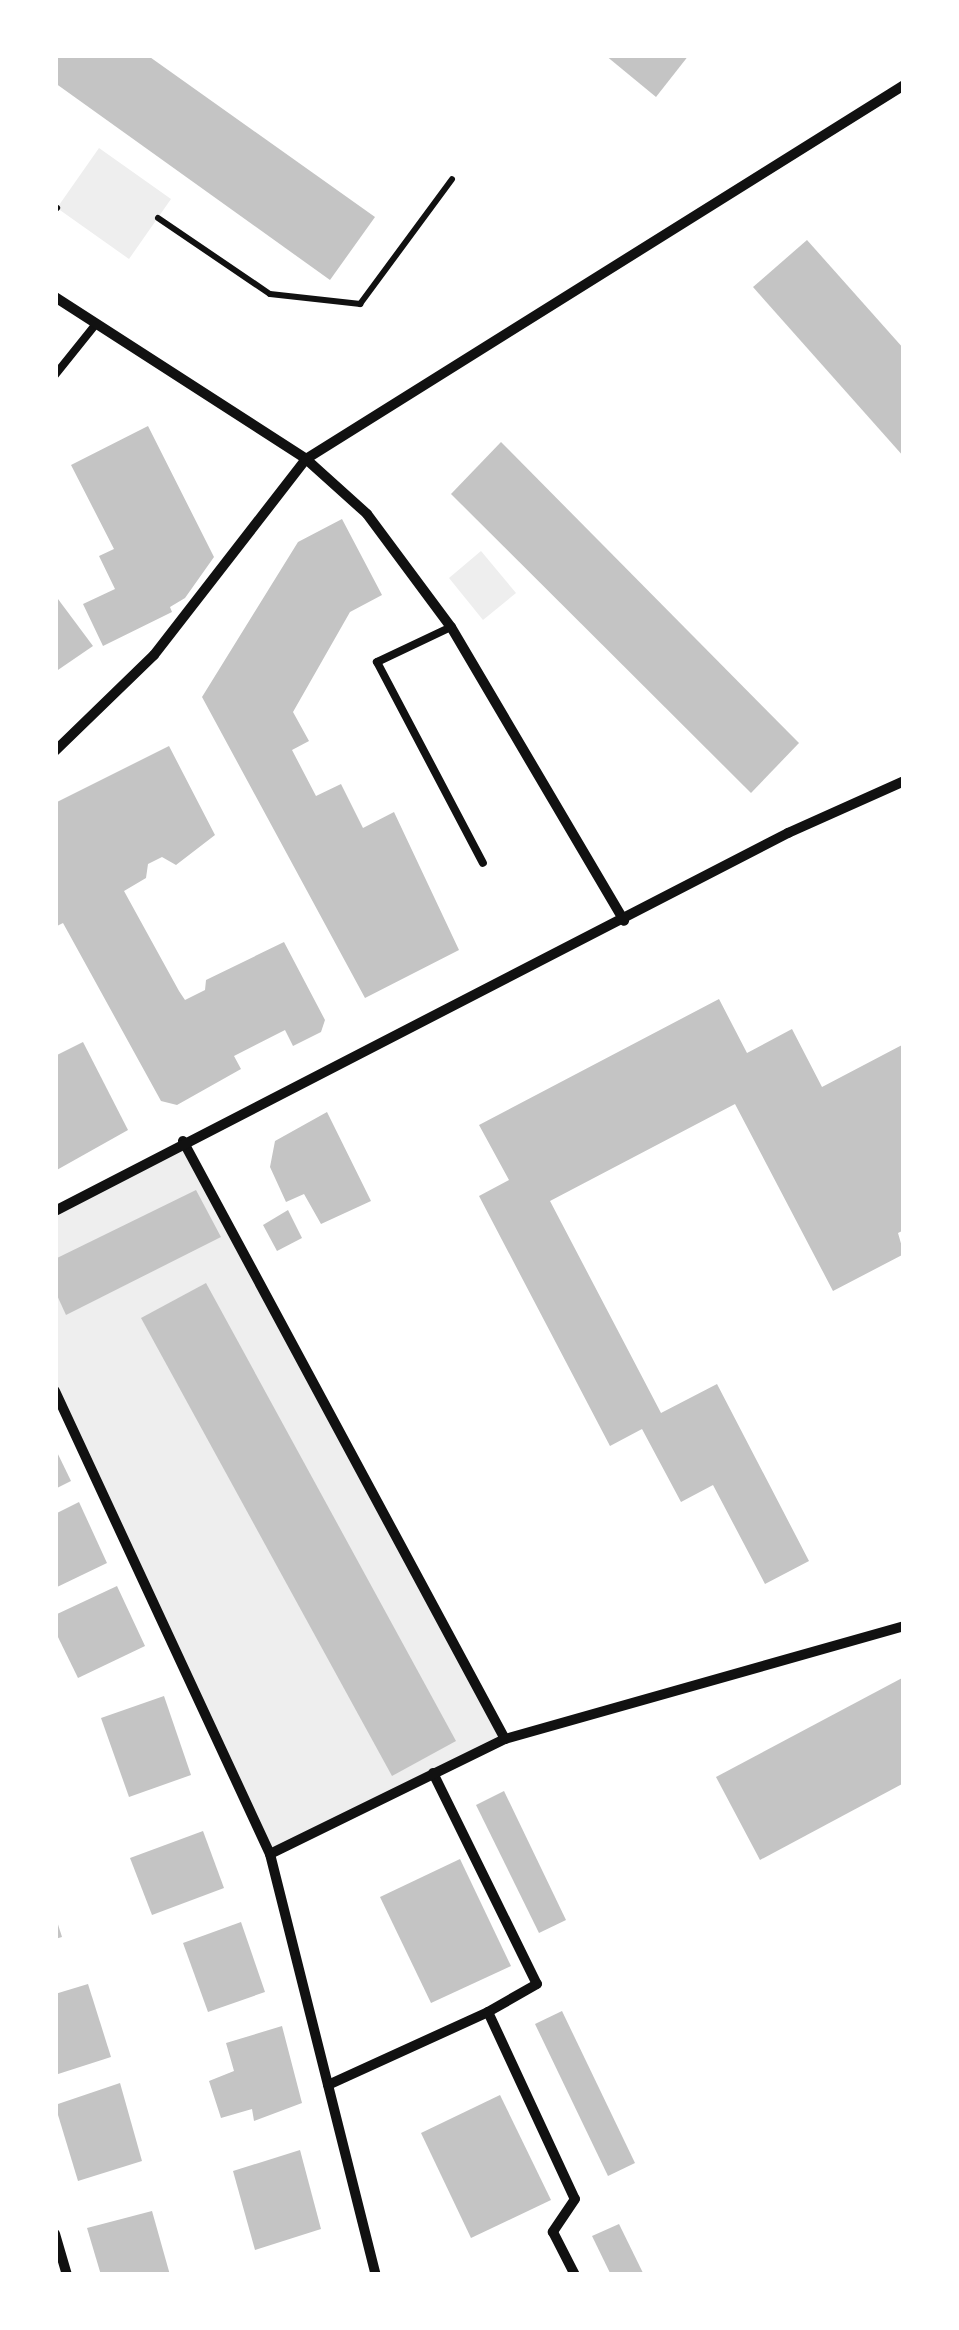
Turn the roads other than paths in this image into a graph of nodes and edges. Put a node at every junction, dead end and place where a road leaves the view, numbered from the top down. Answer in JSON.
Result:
{"nodes":[{"id":1,"x":904,"y":84,"type":"edge"},
{"id":2,"x":55,"y":297,"type":"edge"},
{"id":3,"x":96,"y":324,"type":"junction"},
{"id":4,"x":55,"y":376,"type":"edge"},
{"id":5,"x":306,"y":458,"type":"junction"},
{"id":6,"x":450,"y":628,"type":"junction"},
{"id":7,"x":55,"y":751,"type":"edge"},
{"id":8,"x":904,"y":780,"type":"edge"},
{"id":9,"x":482,"y":863,"type":"dead end"},
{"id":10,"x":624,"y":920,"type":"junction"},
{"id":11,"x":183,"y":1141,"type":"junction"},
{"id":12,"x":55,"y":1211,"type":"edge"},
{"id":13,"x":55,"y":1391,"type":"edge"},
{"id":14,"x":904,"y":1626,"type":"edge"},
{"id":15,"x":505,"y":1739,"type":"junction"},
{"id":16,"x":433,"y":1774,"type":"junction"},
{"id":17,"x":270,"y":1854,"type":"junction"},
{"id":18,"x":488,"y":2012,"type":"junction"},
{"id":19,"x":328,"y":2085,"type":"junction"},
{"id":20,"x":55,"y":2234,"type":"edge"},
{"id":21,"x":68,"y":2275,"type":"edge"},
{"id":22,"x":376,"y":2275,"type":"edge"},
{"id":23,"x":574,"y":2275,"type":"edge"}],
"edges":[{"from":1,"to":5,"type":"street"},
{"from":2,"to":3,"type":"street"},
{"from":3,"to":4,"type":"lane"},
{"from":3,"to":5,"type":"street"},
{"from":5,"to":6,"type":"street"},
{"from":5,"to":7,"type":"street"},
{"from":6,"to":9,"type":"lane"},
{"from":6,"to":10,"type":"street"},
{"from":8,"to":10,"type":"street"},
{"from":10,"to":11,"type":"street"},
{"from":11,"to":12,"type":"street"},
{"from":11,"to":15,"type":"street"},
{"from":13,"to":17,"type":"street"},
{"from":14,"to":15,"type":"street"},
{"from":15,"to":16,"type":"street"},
{"from":16,"to":17,"type":"street"},
{"from":16,"to":18,"type":"street"},
{"from":17,"to":19,"type":"street"},
{"from":18,"to":19,"type":"street"},
{"from":18,"to":23,"type":"street"},
{"from":19,"to":22,"type":"street"},
{"from":20,"to":21,"type":"street"}]}
